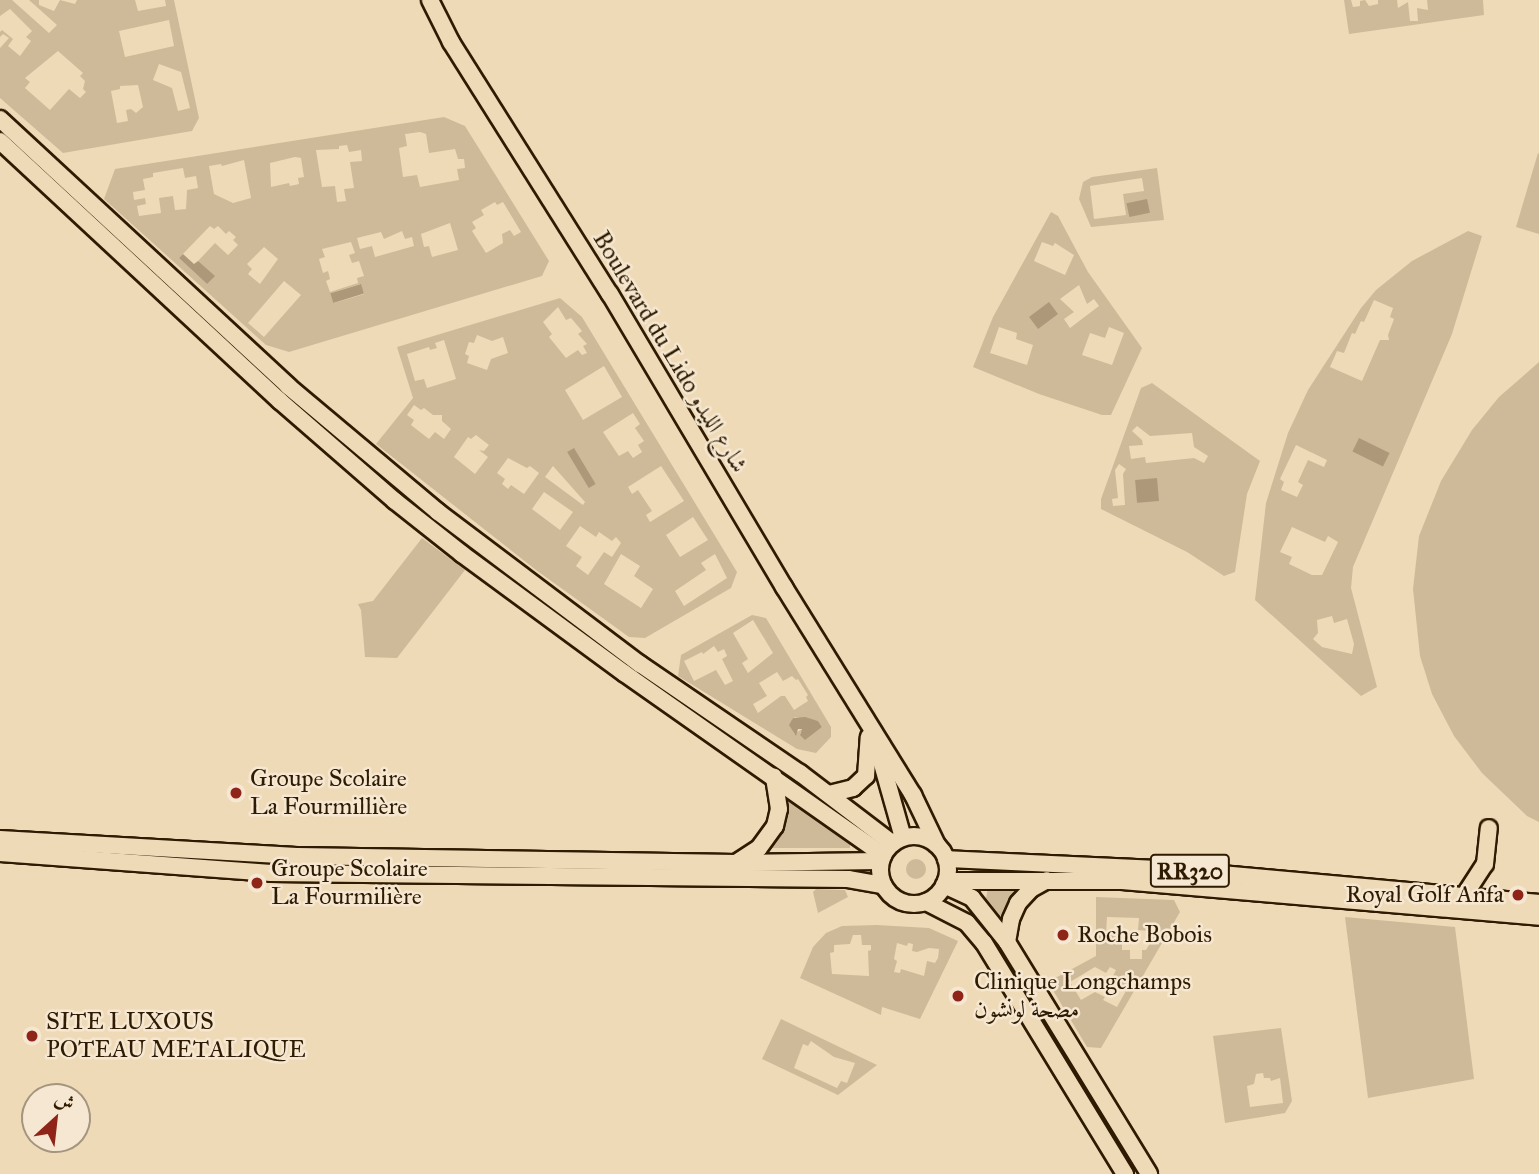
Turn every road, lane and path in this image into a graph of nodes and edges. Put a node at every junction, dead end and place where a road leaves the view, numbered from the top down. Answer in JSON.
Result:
{"nodes":[{"id":1,"x":430,"y":0,"type":"edge"},
{"id":2,"x":0,"y":119,"type":"edge"},
{"id":3,"x":0,"y":141,"type":"edge"},
{"id":4,"x":870,"y":728,"type":"junction"},
{"id":5,"x":774,"y":776,"type":"junction"},
{"id":6,"x":829,"y":794,"type":"junction"},
{"id":7,"x":1489,"y":828,"type":"dead end"},
{"id":8,"x":0,"y":839,"type":"edge"},
{"id":9,"x":937,"y":845,"type":"junction"},
{"id":10,"x":890,"y":849,"type":"junction"},
{"id":11,"x":0,"y":853,"type":"edge"},
{"id":12,"x":946,"y":859,"type":"junction"},
{"id":13,"x":736,"y":863,"type":"junction"},
{"id":14,"x":1050,"y":879,"type":"junction"},
{"id":15,"x":945,"y":883,"type":"junction"},
{"id":16,"x":883,"y":885,"type":"junction"},
{"id":17,"x":926,"y":902,"type":"junction"},
{"id":18,"x":1539,"y":903,"type":"edge"},
{"id":19,"x":1464,"y":904,"type":"junction"},
{"id":20,"x":1539,"y":918,"type":"edge"},
{"id":21,"x":1007,"y":942,"type":"junction"},
{"id":22,"x":1125,"y":1174,"type":"edge"},
{"id":23,"x":1149,"y":1174,"type":"edge"}],
"edges":[{"from":1,"to":4,"type":"main road","name":"Boulevard du Lido شارع الليدو"},
{"from":2,"to":6,"type":"main road"},
{"from":3,"to":5,"type":"main road"},
{"from":4,"to":6,"type":"main road"},
{"from":4,"to":9,"type":"main road","name":"Boulevard du Lido شارع الليدو"},
{"from":4,"to":10,"type":"main road","name":"Boulevard du Lido شارع الليدو"},
{"from":5,"to":10,"type":"main road"},
{"from":5,"to":13,"type":"main road"},
{"from":6,"to":10,"type":"main road"},
{"from":7,"to":19,"type":"main road"},
{"from":8,"to":13,"type":"main road"},
{"from":9,"to":10,"type":"main road"},
{"from":9,"to":12,"type":"main road"},
{"from":10,"to":13,"type":"main road"},
{"from":10,"to":16,"type":"main road"},
{"from":11,"to":16,"type":"main road"},
{"from":12,"to":15,"type":"main road"},
{"from":12,"to":19,"type":"main road","number":"RR320"},
{"from":14,"to":15,"type":"main road","number":"RR320"},
{"from":14,"to":19,"type":"main road","number":"RR320"},
{"from":14,"to":21,"type":"main road"},
{"from":15,"to":17,"type":"main road"},
{"from":15,"to":21,"type":"main road"},
{"from":16,"to":17,"type":"main road"},
{"from":17,"to":22,"type":"main road"},
{"from":18,"to":19,"type":"main road","number":"RR320"},
{"from":19,"to":20,"type":"main road","number":"RR320"},
{"from":21,"to":23,"type":"main road"}]}
